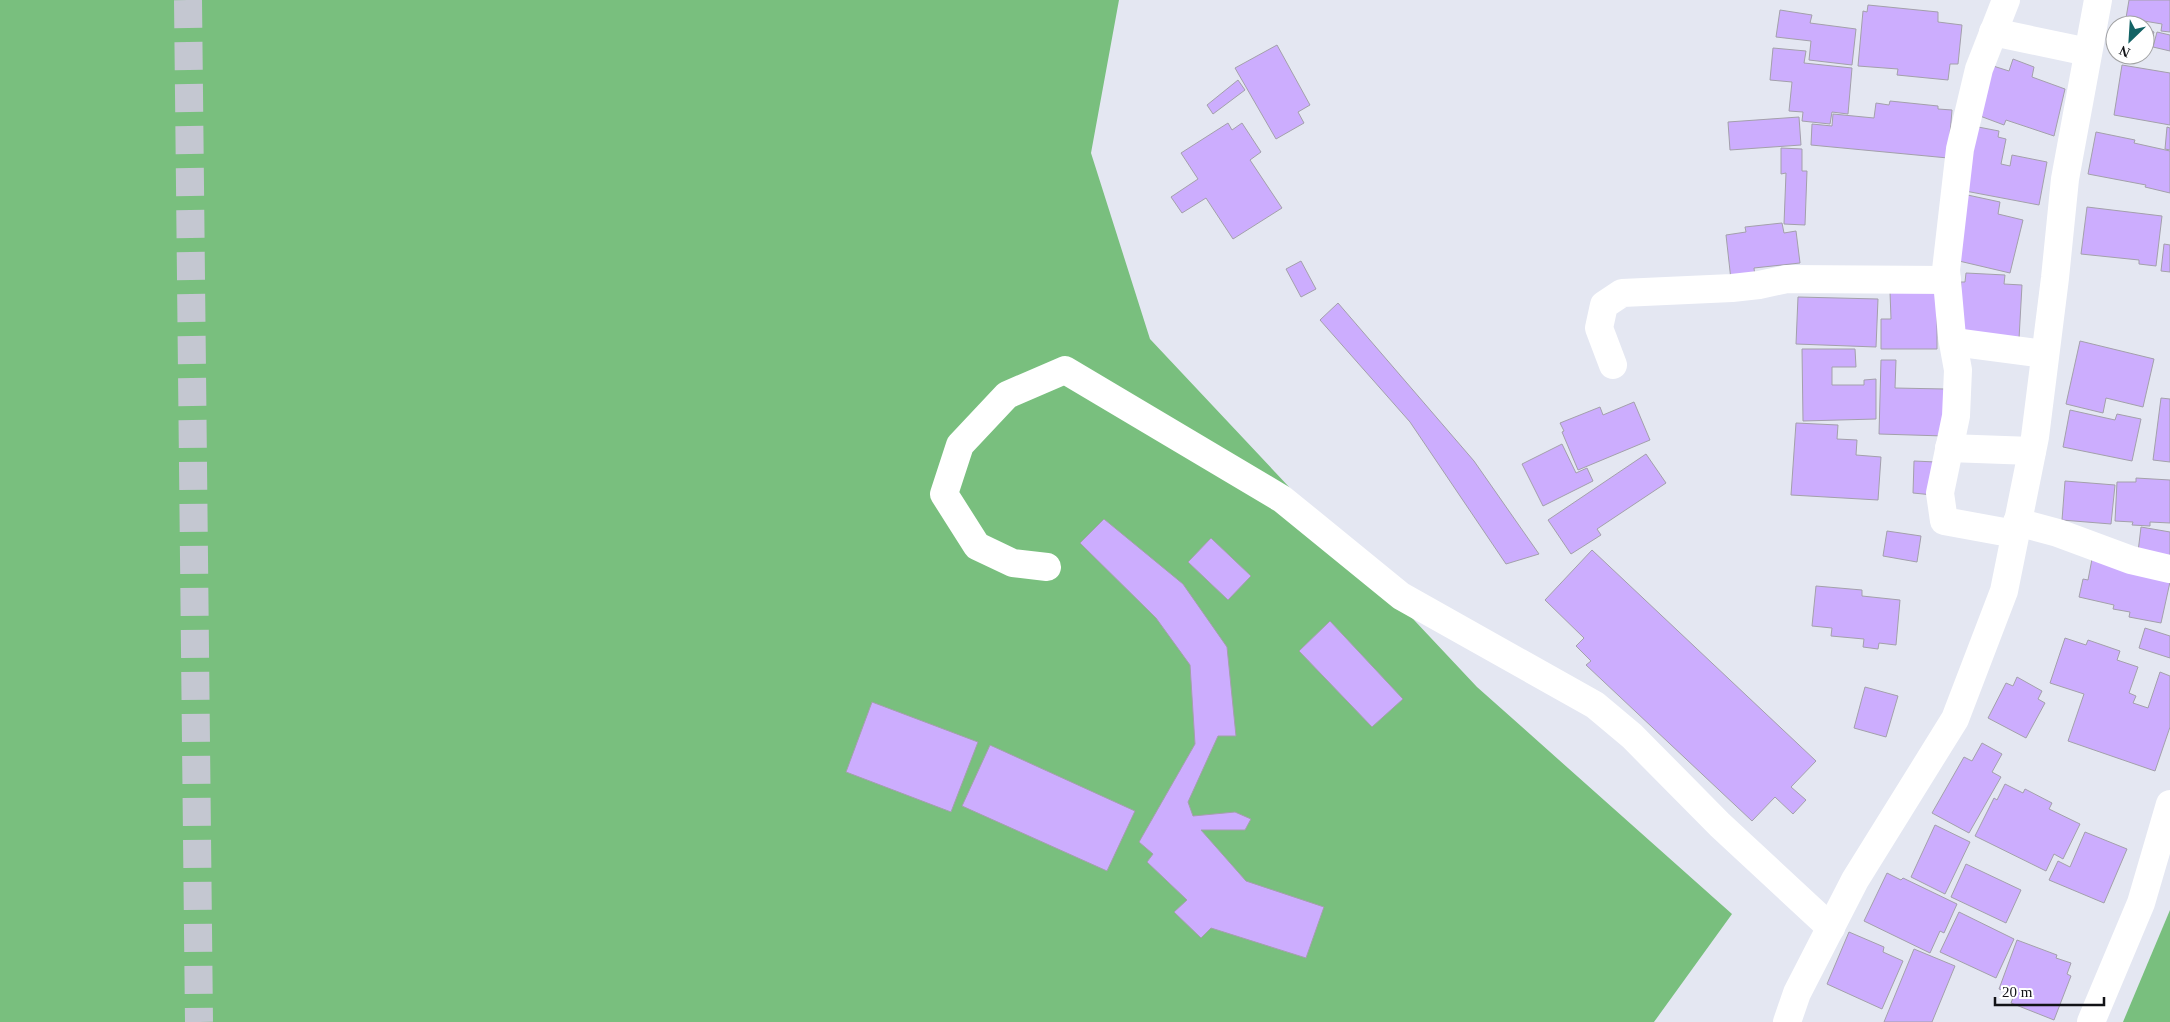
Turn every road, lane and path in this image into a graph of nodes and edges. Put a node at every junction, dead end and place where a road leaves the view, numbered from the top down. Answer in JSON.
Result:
{"nodes":[{"id":1,"x":2006,"y":0,"type":"edge"},
{"id":2,"x":2098,"y":0,"type":"edge"},
{"id":3,"x":1993,"y":32,"type":"junction"},
{"id":4,"x":2088,"y":52,"type":"junction"},
{"id":5,"x":1947,"y":280,"type":"junction"},
{"id":6,"x":1954,"y":342,"type":"junction"},
{"id":7,"x":2045,"y":354,"type":"junction"},
{"id":8,"x":1613,"y":365,"type":"dead end"},
{"id":9,"x":1949,"y":448,"type":"junction"},
{"id":10,"x":2032,"y":451,"type":"junction"},
{"id":11,"x":2016,"y":528,"type":"junction"},
{"id":12,"x":1047,"y":567,"type":"dead end"},
{"id":13,"x":2170,"y":569,"type":"edge"},
{"id":14,"x":2170,"y":804,"type":"edge"},
{"id":15,"x":1830,"y":928,"type":"junction"},
{"id":16,"x":1787,"y":1022,"type":"edge"},
{"id":17,"x":2091,"y":1022,"type":"edge"}],
"edges":[{"from":1,"to":3,"type":"street"},
{"from":2,"to":4,"type":"street"},
{"from":3,"to":4,"type":"street"},
{"from":3,"to":5,"type":"street"},
{"from":4,"to":7,"type":"street"},
{"from":5,"to":6,"type":"street"},
{"from":5,"to":8,"type":"street"},
{"from":6,"to":7,"type":"street"},
{"from":6,"to":9,"type":"street"},
{"from":7,"to":10,"type":"street"},
{"from":9,"to":10,"type":"street"},
{"from":9,"to":11,"type":"street"},
{"from":10,"to":11,"type":"street"},
{"from":11,"to":13,"type":"street"},
{"from":11,"to":15,"type":"street"},
{"from":12,"to":15,"type":"street"},
{"from":14,"to":17,"type":"street"},
{"from":15,"to":16,"type":"street"}]}
